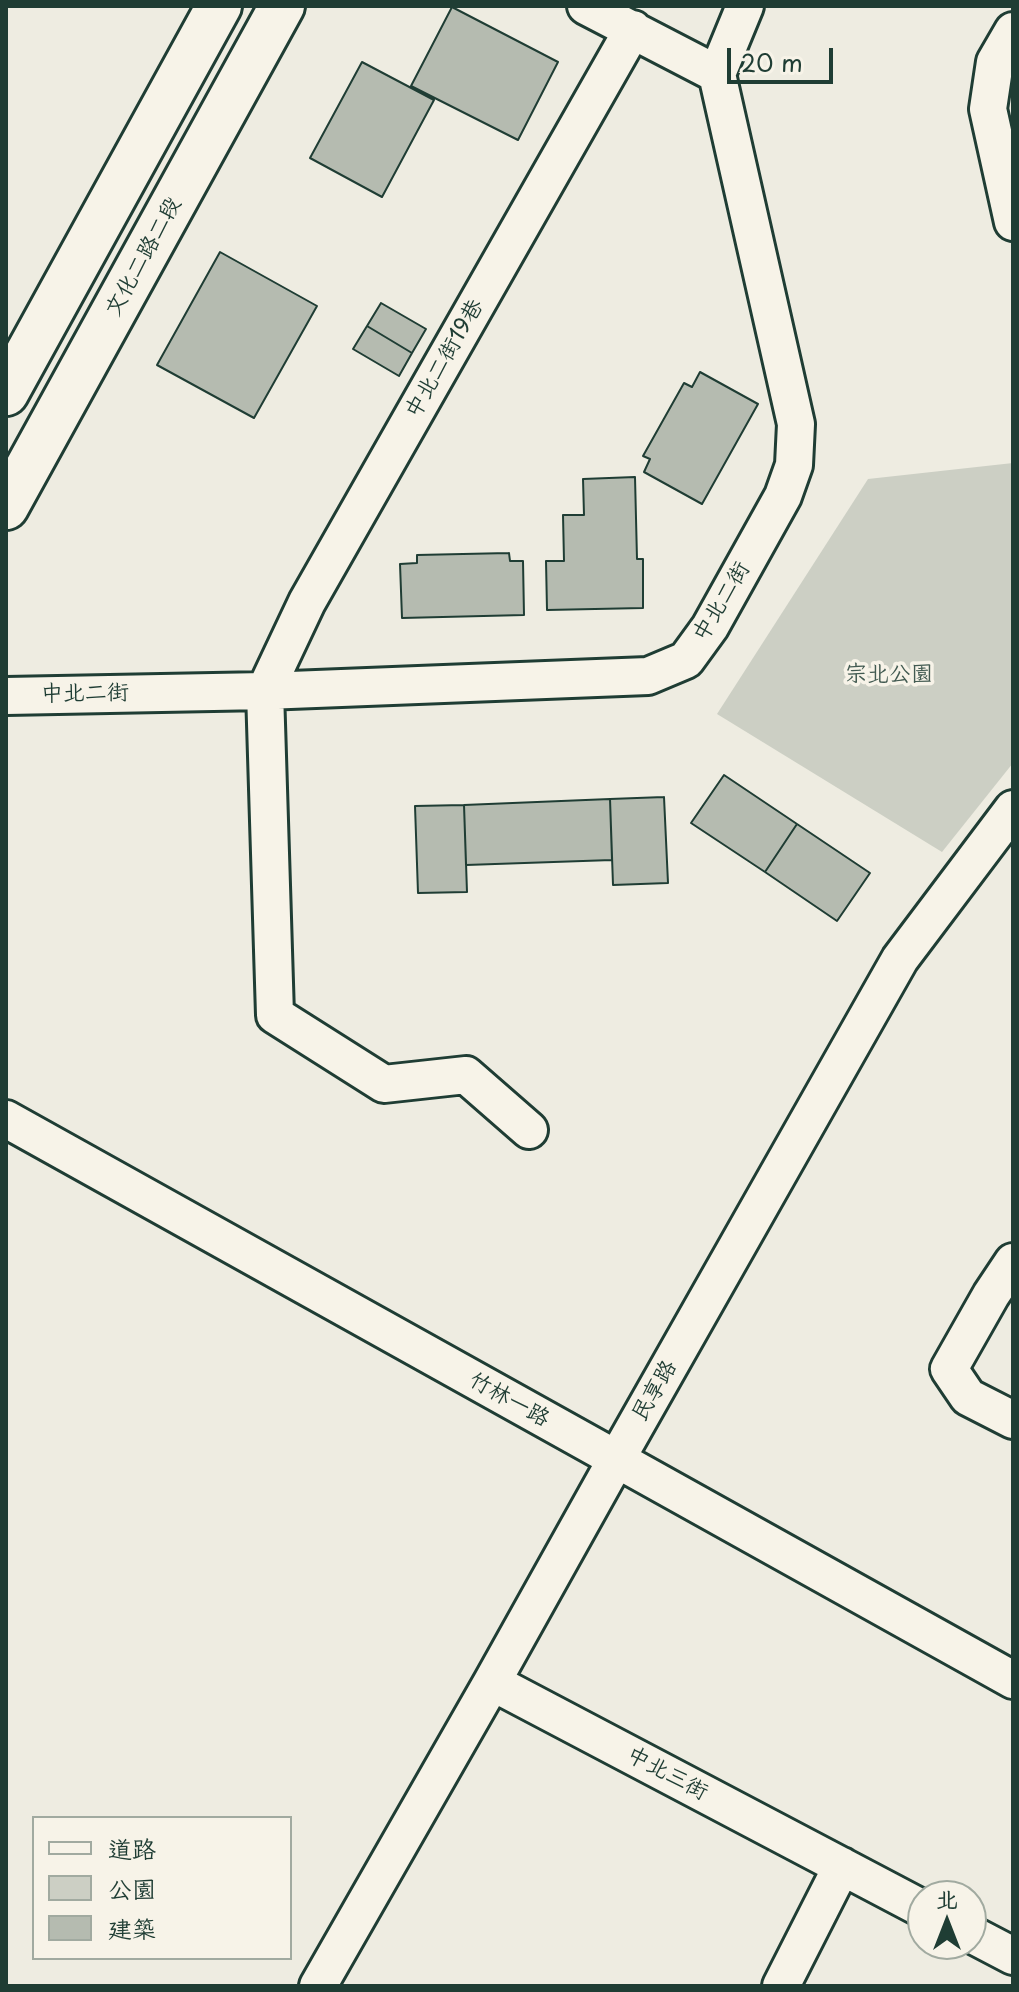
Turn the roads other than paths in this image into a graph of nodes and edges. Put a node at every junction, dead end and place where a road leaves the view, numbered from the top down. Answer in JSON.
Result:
{"nodes":[{"id":1,"x":219,"y":6,"type":"edge"},
{"id":2,"x":282,"y":6,"type":"edge"},
{"id":3,"x":586,"y":6,"type":"edge"},
{"id":4,"x":745,"y":6,"type":"edge"},
{"id":5,"x":633,"y":29,"type":"junction"},
{"id":6,"x":1013,"y":31,"type":"edge"},
{"id":7,"x":717,"y":74,"type":"junction"},
{"id":8,"x":1013,"y":222,"type":"edge"},
{"id":9,"x":6,"y":393,"type":"edge"},
{"id":10,"x":6,"y":507,"type":"edge"},
{"id":11,"x":265,"y":691,"type":"junction"},
{"id":12,"x":6,"y":696,"type":"edge"},
{"id":13,"x":1013,"y":809,"type":"edge"},
{"id":14,"x":6,"y":1119,"type":"edge"},
{"id":15,"x":529,"y":1130,"type":"dead end"},
{"id":16,"x":1013,"y":1262,"type":"edge"},
{"id":17,"x":1013,"y":1420,"type":"edge"},
{"id":18,"x":616,"y":1460,"type":"junction"},
{"id":19,"x":1013,"y":1680,"type":"edge"},
{"id":20,"x":492,"y":1682,"type":"junction"},
{"id":21,"x":842,"y":1866,"type":"junction"},
{"id":22,"x":907,"y":1901,"type":"edge"},
{"id":23,"x":987,"y":1942,"type":"edge"},
{"id":24,"x":1013,"y":1956,"type":"edge"},
{"id":25,"x":318,"y":1986,"type":"edge"},
{"id":26,"x":781,"y":1986,"type":"edge"}],
"edges":[{"from":1,"to":9,"type":"street"},
{"from":2,"to":10,"type":"street","name":"文化二路二段"},
{"from":3,"to":5,"type":"street"},
{"from":4,"to":7,"type":"street"},
{"from":5,"to":7,"type":"street"},
{"from":5,"to":11,"type":"street","name":"中北二街19巷"},
{"from":6,"to":8,"type":"street"},
{"from":7,"to":11,"type":"street","name":"中北二街"},
{"from":11,"to":12,"type":"street","name":"中北二街"},
{"from":11,"to":15,"type":"street"},
{"from":13,"to":18,"type":"street","name":"民享路"},
{"from":14,"to":18,"type":"street","name":"竹林一路"},
{"from":16,"to":17,"type":"street"},
{"from":18,"to":19,"type":"street","name":"竹林一路"},
{"from":18,"to":20,"type":"street","name":"民享路"},
{"from":20,"to":21,"type":"street","name":"中北三街"},
{"from":20,"to":25,"type":"street","name":"民享路"},
{"from":21,"to":22,"type":"street","name":"中北三街"},
{"from":21,"to":26,"type":"street"},
{"from":23,"to":24,"type":"street"}]}
